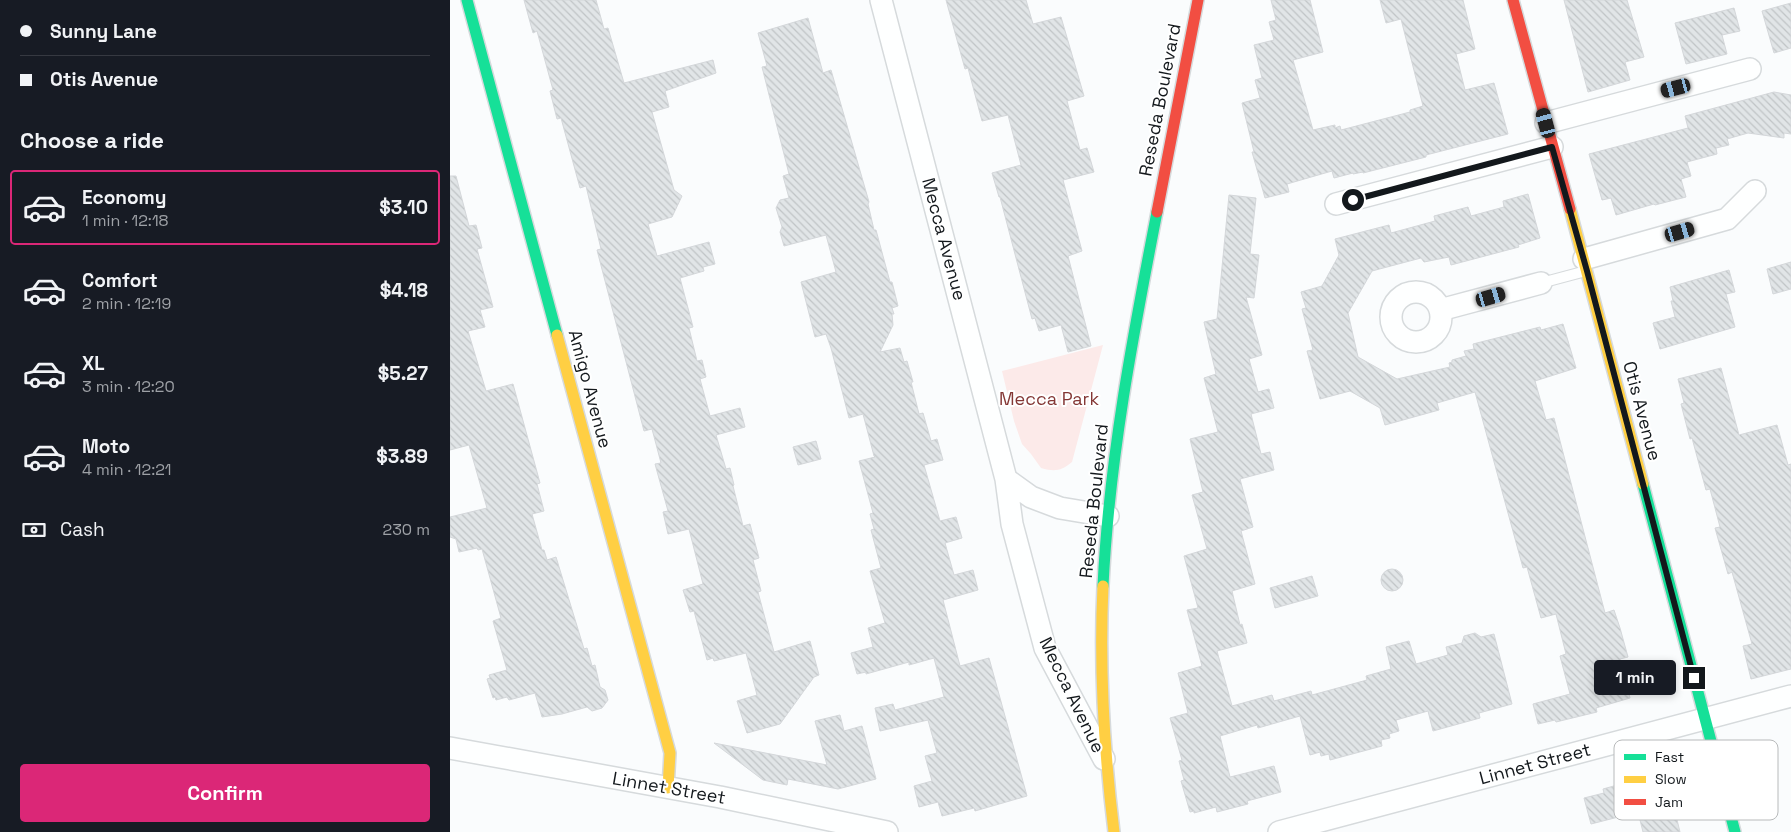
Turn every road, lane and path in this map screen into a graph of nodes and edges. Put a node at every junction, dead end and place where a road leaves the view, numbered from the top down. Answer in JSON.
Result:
{"nodes":[{"id":1,"x":467,"y":0,"type":"edge"},
{"id":2,"x":881,"y":0,"type":"edge"},
{"id":3,"x":1198,"y":0,"type":"edge"},
{"id":4,"x":1513,"y":0,"type":"edge"},
{"id":5,"x":1750,"y":69,"type":"dead end"},
{"id":6,"x":1546,"y":123,"type":"junction"},
{"id":7,"x":1552,"y":147,"type":"junction"},
{"id":8,"x":1755,"y":191,"type":"dead end"},
{"id":9,"x":1336,"y":204,"type":"dead end"},
{"id":10,"x":1586,"y":265,"type":"junction"},
{"id":11,"x":1541,"y":283,"type":"joint"},
{"id":12,"x":1440,"y":310,"type":"dead end"},
{"id":13,"x":1006,"y":479,"type":"junction"},
{"id":14,"x":1108,"y":516,"type":"junction"},
{"id":15,"x":1791,"y":696,"type":"edge"},
{"id":16,"x":1705,"y":719,"type":"junction"},
{"id":17,"x":1626,"y":740,"type":"edge"},
{"id":18,"x":1711,"y":740,"type":"edge"},
{"id":19,"x":1614,"y":743,"type":"edge"},
{"id":20,"x":450,"y":748,"type":"edge"},
{"id":21,"x":1106,"y":764,"type":"junction"},
{"id":22,"x":668,"y":788,"type":"junction"},
{"id":23,"x":887,"y":832,"type":"edge"},
{"id":24,"x":1114,"y":832,"type":"edge"},
{"id":25,"x":1279,"y":832,"type":"edge"}],
"edges":[{"from":1,"to":22,"type":"street","name":"Amigo Avenue"},
{"from":2,"to":13,"type":"street","name":"Mecca Avenue"},
{"from":3,"to":14,"type":"street","name":"Reseda Boulevard"},
{"from":4,"to":6,"type":"street","name":"Otis Avenue"},
{"from":5,"to":6,"type":"street"},
{"from":6,"to":7,"type":"street","name":"Otis Avenue"},
{"from":7,"to":9,"type":"street"},
{"from":7,"to":10,"type":"street","name":"Otis Avenue"},
{"from":8,"to":10,"type":"street"},
{"from":10,"to":11,"type":"lane"},
{"from":10,"to":16,"type":"street","name":"Otis Avenue"},
{"from":11,"to":12,"type":"street"},
{"from":13,"to":14,"type":"street"},
{"from":13,"to":21,"type":"street","name":"Mecca Avenue"},
{"from":14,"to":21,"type":"street","name":"Reseda Boulevard"},
{"from":15,"to":16,"type":"street","name":"Linnet Street"},
{"from":16,"to":17,"type":"street","name":"Linnet Street"},
{"from":16,"to":18,"type":"street","name":"Otis Avenue"},
{"from":19,"to":25,"type":"street","name":"Linnet Street"},
{"from":20,"to":22,"type":"street","name":"Linnet Street"},
{"from":21,"to":24,"type":"street","name":"Reseda Boulevard"},
{"from":22,"to":23,"type":"street","name":"Linnet Street"}]}
